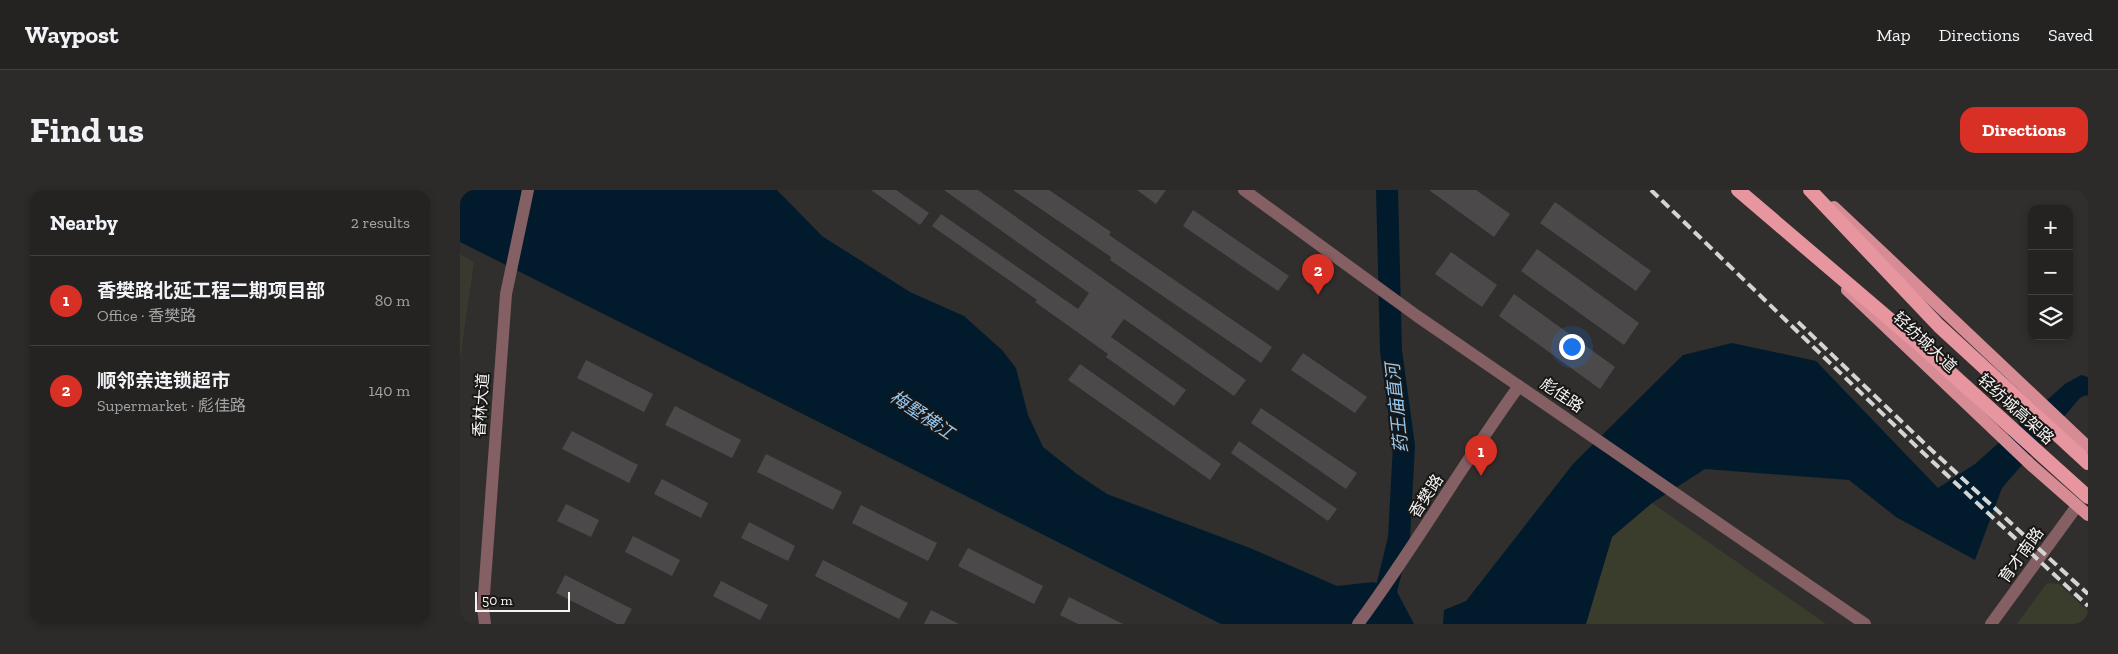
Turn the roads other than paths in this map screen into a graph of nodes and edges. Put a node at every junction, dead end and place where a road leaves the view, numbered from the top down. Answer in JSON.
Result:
{"nodes":[{"id":1,"x":528,"y":190,"type":"edge"},
{"id":2,"x":1244,"y":190,"type":"edge"},
{"id":3,"x":1740,"y":190,"type":"edge"},
{"id":4,"x":1810,"y":190,"type":"edge"},
{"id":5,"x":1816,"y":190,"type":"edge"},
{"id":6,"x":1519,"y":386,"type":"junction"},
{"id":7,"x":2088,"y":447,"type":"edge"},
{"id":8,"x":2088,"y":463,"type":"edge"},
{"id":9,"x":2088,"y":492,"type":"edge"},
{"id":10,"x":2088,"y":497,"type":"edge"},
{"id":11,"x":2077,"y":506,"type":"junction"},
{"id":12,"x":2088,"y":515,"type":"edge"},
{"id":13,"x":485,"y":624,"type":"edge"},
{"id":14,"x":1358,"y":624,"type":"edge"},
{"id":15,"x":1865,"y":624,"type":"edge"},
{"id":16,"x":1991,"y":624,"type":"edge"}],
"edges":[{"from":1,"to":13,"type":"street","name":"香林大道"},
{"from":2,"to":6,"type":"street","name":"彪佳路"},
{"from":3,"to":10,"type":"highway","name":"轻纺城高架路","bridge":true},
{"from":3,"to":11,"type":"main road","name":"轻纺城大道"},
{"from":4,"to":8,"type":"highway","name":"轻纺城高架路"},
{"from":5,"to":7,"type":"main road"},
{"from":6,"to":14,"type":"street","name":"香樊路"},
{"from":6,"to":15,"type":"street","name":"彪佳路"},
{"from":9,"to":11,"type":"street","name":"育才南路"},
{"from":11,"to":12,"type":"main road","name":"轻纺城大道"},
{"from":11,"to":16,"type":"street","name":"育才南路"}]}
